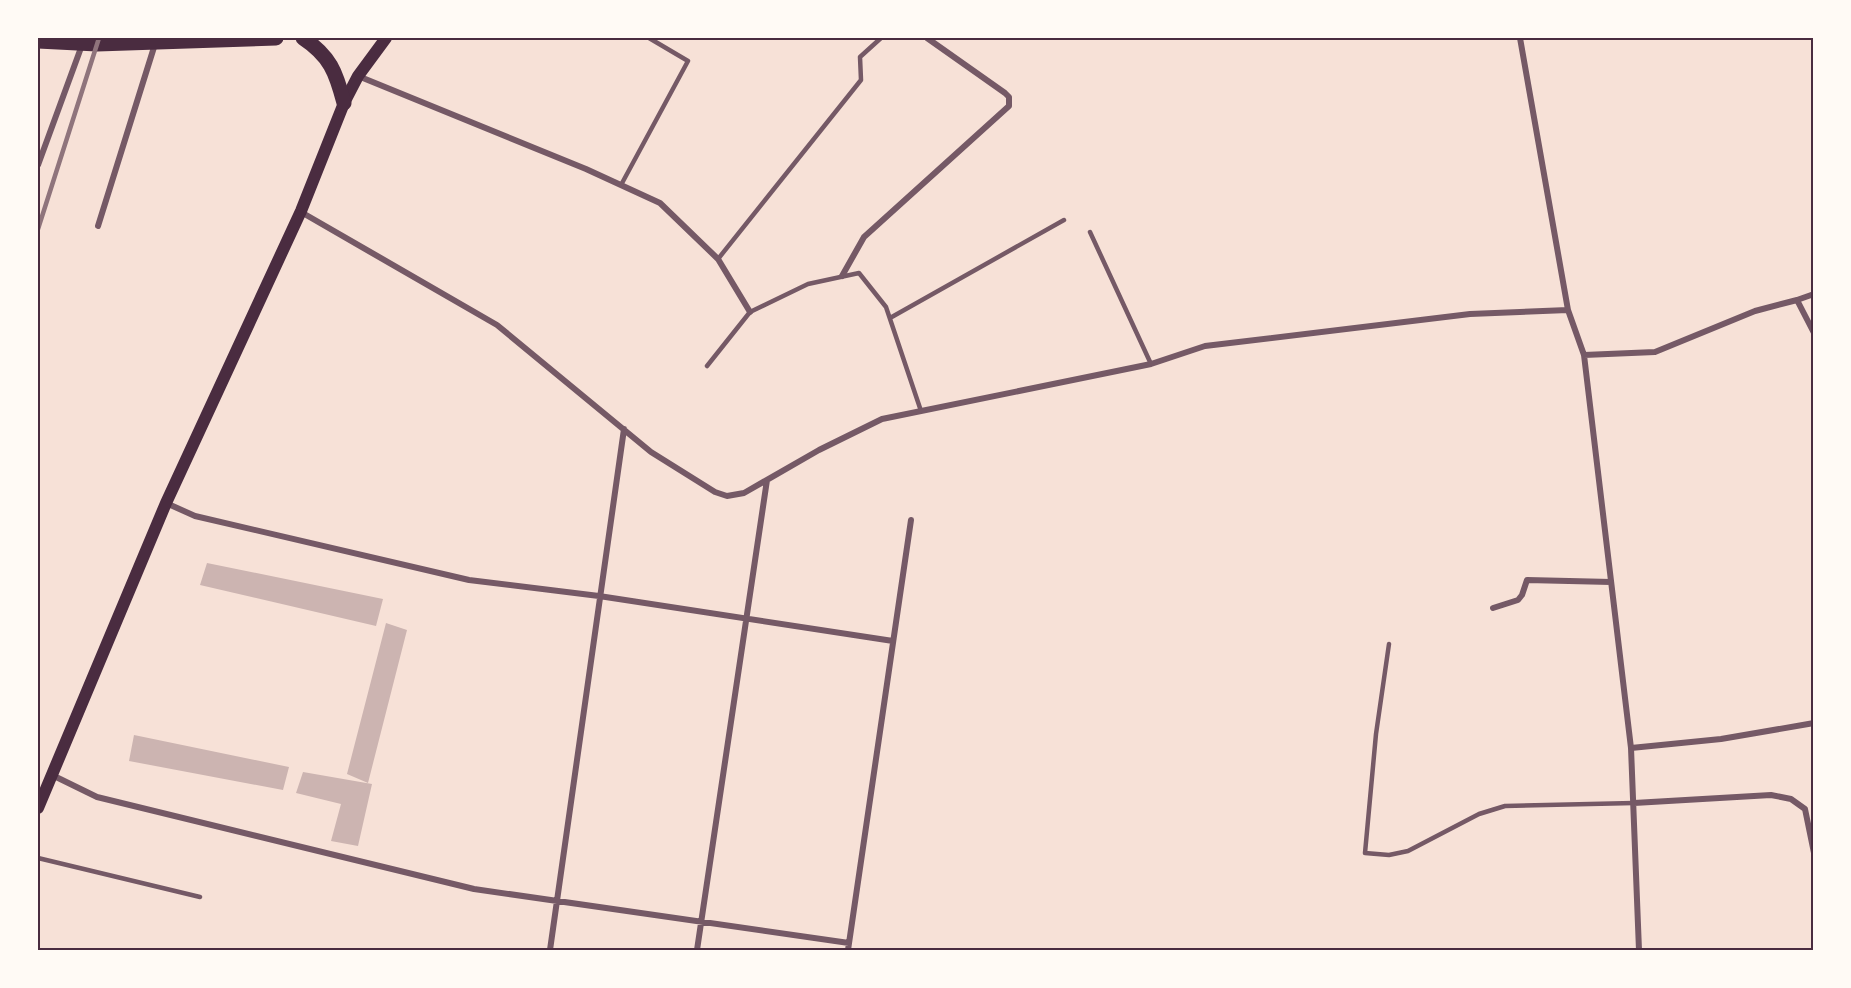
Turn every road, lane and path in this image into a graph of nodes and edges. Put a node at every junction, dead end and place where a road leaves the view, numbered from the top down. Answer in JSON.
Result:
{"nodes":[{"id":1,"x":276,"y":38,"type":"edge"},
{"id":2,"x":303,"y":38,"type":"edge"},
{"id":3,"x":386,"y":38,"type":"edge"},
{"id":4,"x":650,"y":38,"type":"edge"},
{"id":5,"x":882,"y":38,"type":"edge"},
{"id":6,"x":927,"y":38,"type":"edge"},
{"id":7,"x":1520,"y":38,"type":"edge"},
{"id":8,"x":84,"y":39,"type":"edge"},
{"id":9,"x":156,"y":40,"type":"junction"},
{"id":10,"x":38,"y":41,"type":"edge"},
{"id":11,"x":358,"y":76,"type":"junction"},
{"id":12,"x":344,"y":104,"type":"junction"},
{"id":13,"x":38,"y":165,"type":"edge"},
{"id":14,"x":621,"y":185,"type":"junction"},
{"id":15,"x":301,"y":211,"type":"junction"},
{"id":16,"x":1064,"y":220,"type":"dead end"},
{"id":17,"x":98,"y":226,"type":"dead end"},
{"id":18,"x":1090,"y":232,"type":"dead end"},
{"id":19,"x":718,"y":260,"type":"junction"},
{"id":20,"x":842,"y":276,"type":"junction"},
{"id":21,"x":1814,"y":294,"type":"edge"},
{"id":22,"x":1797,"y":300,"type":"junction"},
{"id":23,"x":1568,"y":310,"type":"junction"},
{"id":24,"x":750,"y":312,"type":"junction"},
{"id":25,"x":890,"y":318,"type":"junction"},
{"id":26,"x":1814,"y":333,"type":"edge"},
{"id":27,"x":1584,"y":355,"type":"junction"},
{"id":28,"x":1150,"y":364,"type":"junction"},
{"id":29,"x":707,"y":366,"type":"dead end"},
{"id":30,"x":921,"y":411,"type":"junction"},
{"id":31,"x":624,"y":429,"type":"junction"},
{"id":32,"x":767,"y":480,"type":"junction"},
{"id":33,"x":166,"y":503,"type":"junction"},
{"id":34,"x":911,"y":520,"type":"dead end"},
{"id":35,"x":1611,"y":582,"type":"junction"},
{"id":36,"x":599,"y":596,"type":"junction"},
{"id":37,"x":1493,"y":608,"type":"dead end"},
{"id":38,"x":746,"y":619,"type":"junction"},
{"id":39,"x":893,"y":641,"type":"junction"},
{"id":40,"x":1389,"y":644,"type":"dead end"},
{"id":41,"x":1814,"y":723,"type":"edge"},
{"id":42,"x":1631,"y":748,"type":"junction"},
{"id":43,"x":51,"y":775,"type":"junction"},
{"id":44,"x":1634,"y":803,"type":"junction"},
{"id":45,"x":38,"y":808,"type":"edge"},
{"id":46,"x":1814,"y":853,"type":"edge"},
{"id":47,"x":38,"y":858,"type":"edge"},
{"id":48,"x":200,"y":897,"type":"dead end"},
{"id":49,"x":557,"y":900,"type":"junction"},
{"id":50,"x":702,"y":920,"type":"junction"},
{"id":51,"x":849,"y":943,"type":"junction"},
{"id":52,"x":550,"y":951,"type":"edge"},
{"id":53,"x":697,"y":951,"type":"edge"},
{"id":54,"x":848,"y":951,"type":"edge"},
{"id":55,"x":1640,"y":951,"type":"edge"}],
"edges":[{"from":1,"to":9,"type":"main road"},
{"from":2,"to":12,"type":"main road"},
{"from":3,"to":11,"type":"main road"},
{"from":4,"to":14,"type":"lane"},
{"from":5,"to":19,"type":"lane"},
{"from":6,"to":20,"type":"street"},
{"from":7,"to":23,"type":"street"},
{"from":8,"to":9,"type":"main road"},
{"from":8,"to":10,"type":"main road"},
{"from":8,"to":13,"type":"street"},
{"from":9,"to":17,"type":"street"},
{"from":11,"to":12,"type":"main road"},
{"from":11,"to":14,"type":"street"},
{"from":12,"to":15,"type":"main road"},
{"from":14,"to":19,"type":"street"},
{"from":15,"to":31,"type":"street"},
{"from":15,"to":33,"type":"main road"},
{"from":16,"to":25,"type":"lane"},
{"from":18,"to":28,"type":"lane"},
{"from":19,"to":24,"type":"street"},
{"from":20,"to":24,"type":"lane"},
{"from":20,"to":25,"type":"lane"},
{"from":21,"to":22,"type":"street"},
{"from":22,"to":26,"type":"street"},
{"from":22,"to":27,"type":"street"},
{"from":23,"to":27,"type":"street"},
{"from":23,"to":28,"type":"street"},
{"from":24,"to":29,"type":"lane"},
{"from":25,"to":30,"type":"lane"},
{"from":27,"to":35,"type":"street"},
{"from":28,"to":30,"type":"street"},
{"from":30,"to":32,"type":"street"},
{"from":31,"to":32,"type":"street"},
{"from":31,"to":36,"type":"street"},
{"from":32,"to":38,"type":"street"},
{"from":33,"to":36,"type":"street"},
{"from":33,"to":43,"type":"main road"},
{"from":34,"to":39,"type":"street"},
{"from":35,"to":37,"type":"street"},
{"from":35,"to":42,"type":"street"},
{"from":36,"to":38,"type":"street"},
{"from":36,"to":49,"type":"street"},
{"from":38,"to":39,"type":"street"},
{"from":38,"to":50,"type":"street"},
{"from":39,"to":51,"type":"street"},
{"from":40,"to":44,"type":"lane"},
{"from":41,"to":42,"type":"street"},
{"from":42,"to":44,"type":"street"},
{"from":43,"to":45,"type":"main road"},
{"from":43,"to":49,"type":"street"},
{"from":44,"to":46,"type":"street"},
{"from":44,"to":55,"type":"street"},
{"from":47,"to":48,"type":"lane"},
{"from":49,"to":50,"type":"street"},
{"from":49,"to":52,"type":"street"},
{"from":50,"to":51,"type":"street"},
{"from":50,"to":53,"type":"street"},
{"from":51,"to":54,"type":"street"}]}
